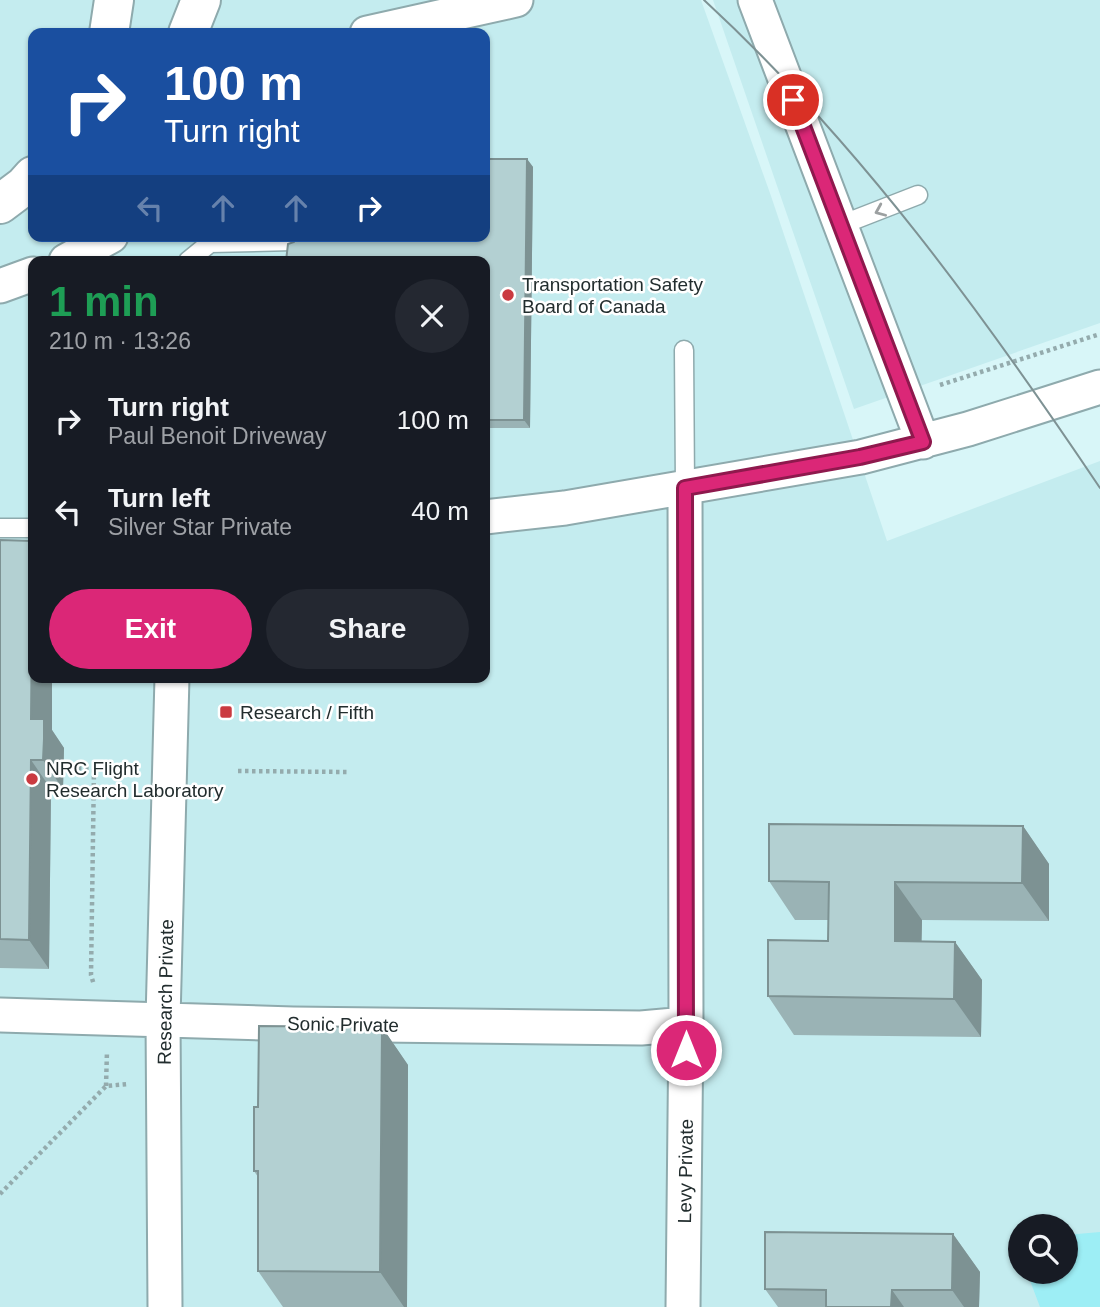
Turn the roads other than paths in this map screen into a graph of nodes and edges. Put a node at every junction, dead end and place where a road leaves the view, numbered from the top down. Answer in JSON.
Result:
{"nodes":[{"id":1,"x":114,"y":0,"type":"edge"},
{"id":2,"x":201,"y":0,"type":"edge"},
{"id":3,"x":516,"y":0,"type":"edge"},
{"id":4,"x":755,"y":0,"type":"edge"},
{"id":5,"x":109,"y":28,"type":"edge"},
{"id":6,"x":190,"y":28,"type":"edge"},
{"id":7,"x":390,"y":28,"type":"edge"},
{"id":8,"x":28,"y":182,"type":"edge"},
{"id":9,"x":918,"y":195,"type":"dead end"},
{"id":10,"x":0,"y":204,"type":"edge"},
{"id":11,"x":28,"y":213,"type":"edge"},
{"id":12,"x":841,"y":225,"type":"junction"},
{"id":13,"x":0,"y":226,"type":"edge"},
{"id":14,"x":100,"y":242,"type":"edge"},
{"id":15,"x":252,"y":242,"type":"edge"},
{"id":16,"x":75,"y":256,"type":"edge"},
{"id":17,"x":194,"y":256,"type":"edge"},
{"id":18,"x":28,"y":276,"type":"edge"},
{"id":19,"x":0,"y":286,"type":"edge"},
{"id":20,"x":684,"y":350,"type":"dead end"},
{"id":21,"x":1100,"y":387,"type":"edge"},
{"id":22,"x":923,"y":442,"type":"junction"},
{"id":23,"x":685,"y":488,"type":"junction"},
{"id":24,"x":490,"y":516,"type":"edge"},
{"id":25,"x":0,"y":528,"type":"edge"},
{"id":26,"x":28,"y":528,"type":"edge"},
{"id":27,"x":172,"y":683,"type":"edge"},
{"id":28,"x":0,"y":1015,"type":"edge"},
{"id":29,"x":163,"y":1019,"type":"junction"},
{"id":30,"x":687,"y":1024,"type":"junction"},
{"id":31,"x":165,"y":1307,"type":"edge"},
{"id":32,"x":683,"y":1307,"type":"edge"}],
"edges":[{"from":1,"to":5,"type":"highway"},
{"from":2,"to":6,"type":"highway"},
{"from":3,"to":7,"type":"street"},
{"from":4,"to":12,"type":"street"},
{"from":8,"to":10,"type":"highway"},
{"from":9,"to":12,"type":"lane","one_way":true},
{"from":11,"to":13,"type":"highway"},
{"from":12,"to":22,"type":"street"},
{"from":14,"to":16,"type":"street"},
{"from":15,"to":17,"type":"lane"},
{"from":18,"to":19,"type":"street"},
{"from":20,"to":23,"type":"lane"},
{"from":21,"to":22,"type":"street"},
{"from":22,"to":23,"type":"street"},
{"from":23,"to":24,"type":"street"},
{"from":23,"to":30,"type":"street","name":"Levy Private"},
{"from":25,"to":26,"type":"lane"},
{"from":27,"to":29,"type":"street","name":"Research Private"},
{"from":28,"to":29,"type":"street","name":"Sonic Private"},
{"from":29,"to":30,"type":"street","name":"Sonic Private"},
{"from":29,"to":31,"type":"street","name":"Research Private"},
{"from":30,"to":32,"type":"street","name":"Levy Private"}]}
